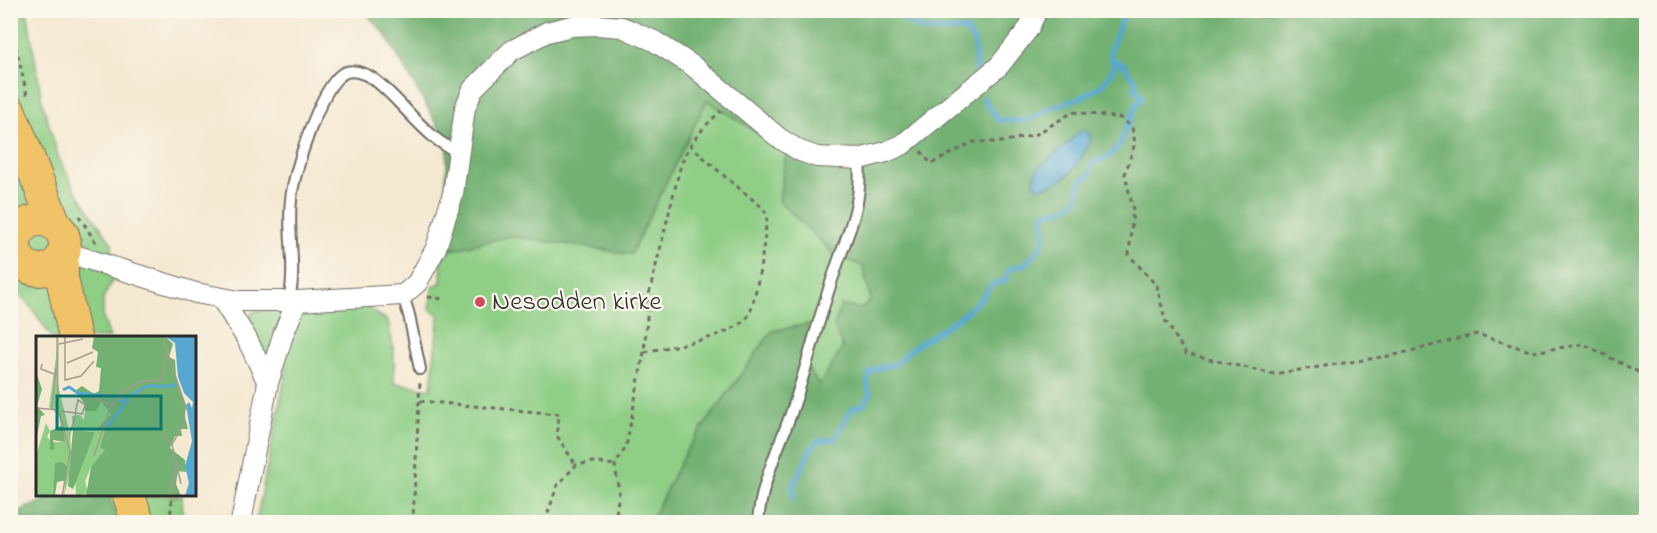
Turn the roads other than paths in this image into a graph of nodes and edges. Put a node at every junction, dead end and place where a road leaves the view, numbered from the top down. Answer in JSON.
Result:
{"nodes":[{"id":1,"x":1037,"y":10,"type":"edge"},
{"id":2,"x":10,"y":114,"type":"edge"},
{"id":3,"x":459,"y":151,"type":"junction"},
{"id":4,"x":859,"y":159,"type":"junction"},
{"id":5,"x":18,"y":242,"type":"edge"},
{"id":6,"x":61,"y":245,"type":"junction"},
{"id":7,"x":403,"y":295,"type":"junction"},
{"id":8,"x":221,"y":298,"type":"junction"},
{"id":9,"x":293,"y":300,"type":"junction"},
{"id":10,"x":69,"y":336,"type":"edge"},
{"id":11,"x":75,"y":336,"type":"edge"},
{"id":12,"x":420,"y":369,"type":"road end"},
{"id":13,"x":268,"y":383,"type":"junction"},
{"id":14,"x":130,"y":497,"type":"edge"},
{"id":15,"x":138,"y":522,"type":"edge"},
{"id":16,"x":243,"y":522,"type":"edge"},
{"id":17,"x":758,"y":522,"type":"edge"}],
"edges":[{"from":1,"to":4,"type":"street"},
{"from":2,"to":5,"type":"main road"},
{"from":2,"to":6,"type":"main road"},
{"from":3,"to":4,"type":"street"},
{"from":3,"to":7,"type":"street"},
{"from":3,"to":9,"type":"lane"},
{"from":4,"to":17,"type":"lane"},
{"from":5,"to":6,"type":"main road"},
{"from":5,"to":6,"type":"main road"},
{"from":5,"to":10,"type":"main road"},
{"from":6,"to":8,"type":"street"},
{"from":6,"to":11,"type":"main road"},
{"from":7,"to":9,"type":"street"},
{"from":7,"to":12,"type":"lane"},
{"from":8,"to":9,"type":"street"},
{"from":8,"to":13,"type":"street"},
{"from":9,"to":13,"type":"street"},
{"from":13,"to":16,"type":"street"},
{"from":14,"to":15,"type":"main road"}]}
